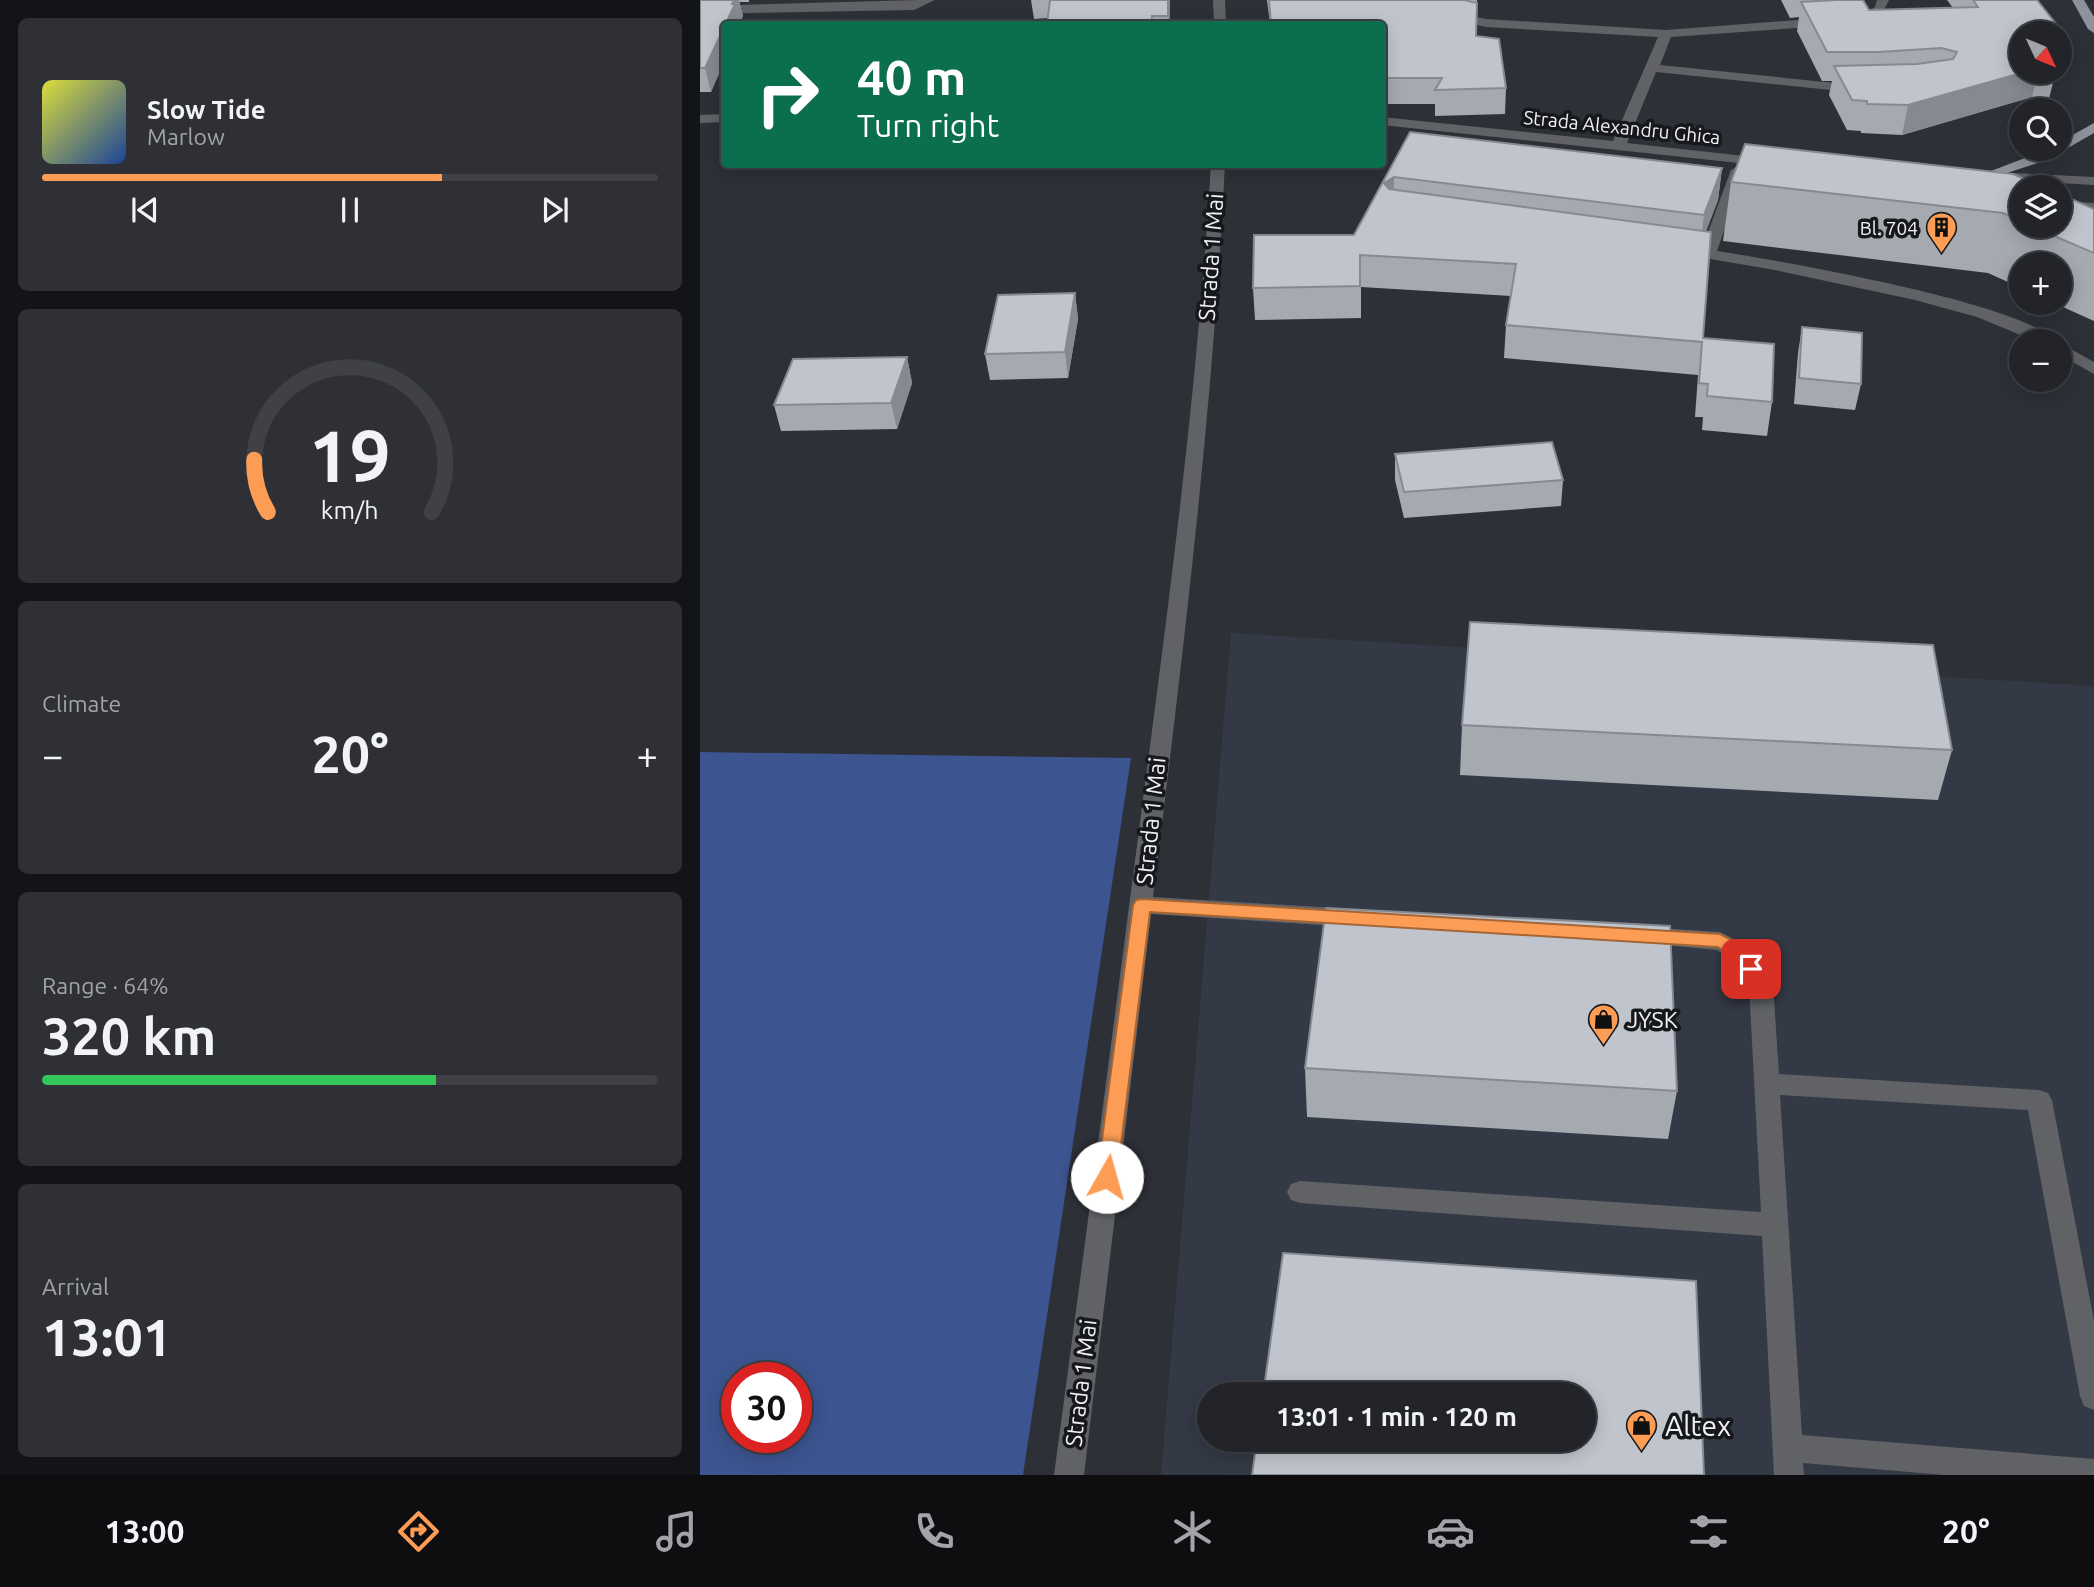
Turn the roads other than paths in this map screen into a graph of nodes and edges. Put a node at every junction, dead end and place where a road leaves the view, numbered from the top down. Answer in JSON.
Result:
{"nodes":[{"id":1,"x":929,"y":0,"type":"edge"},
{"id":2,"x":1219,"y":0,"type":"edge"},
{"id":3,"x":1442,"y":0,"type":"edge"},
{"id":4,"x":1883,"y":0,"type":"edge"},
{"id":5,"x":2078,"y":0,"type":"edge"},
{"id":6,"x":700,"y":10,"type":"edge"},
{"id":7,"x":1220,"y":21,"type":"edge"},
{"id":8,"x":2094,"y":29,"type":"edge"},
{"id":9,"x":1666,"y":34,"type":"junction"},
{"id":10,"x":1653,"y":68,"type":"junction"},
{"id":11,"x":1875,"y":89,"type":"edge"},
{"id":12,"x":721,"y":118,"type":"edge"},
{"id":13,"x":700,"y":119,"type":"edge"},
{"id":14,"x":1386,"y":121,"type":"edge"},
{"id":15,"x":2094,"y":127,"type":"edge"},
{"id":16,"x":1619,"y":145,"type":"junction"},
{"id":17,"x":1743,"y":159,"type":"junction"},
{"id":18,"x":1781,"y":164,"type":"edge"},
{"id":19,"x":1218,"y":168,"type":"edge"},
{"id":20,"x":1978,"y":176,"type":"joint"},
{"id":21,"x":2094,"y":181,"type":"edge"},
{"id":22,"x":2072,"y":206,"type":"edge"},
{"id":23,"x":2094,"y":207,"type":"edge"},
{"id":24,"x":1667,"y":249,"type":"edge"},
{"id":25,"x":1708,"y":254,"type":"junction"},
{"id":26,"x":2019,"y":329,"type":"edge"},
{"id":27,"x":2072,"y":355,"type":"edge"},
{"id":28,"x":2094,"y":369,"type":"edge"},
{"id":29,"x":1142,"y":905,"type":"junction"},
{"id":30,"x":1380,"y":919,"type":"edge"},
{"id":31,"x":1624,"y":935,"type":"edge"},
{"id":32,"x":1766,"y":1084,"type":"junction"},
{"id":33,"x":1300,"y":1192,"type":"dead end"},
{"id":34,"x":1774,"y":1225,"type":"junction"},
{"id":35,"x":2094,"y":1396,"type":"edge"},
{"id":36,"x":1788,"y":1462,"type":"edge"},
{"id":37,"x":2094,"y":1473,"type":"edge"},
{"id":38,"x":1069,"y":1475,"type":"edge"}],
"edges":[{"from":1,"to":6,"type":"street"},
{"from":2,"to":7,"type":"street"},
{"from":3,"to":9,"type":"street"},
{"from":4,"to":9,"type":"street"},
{"from":5,"to":8,"type":"main road"},
{"from":9,"to":10,"type":"street"},
{"from":10,"to":11,"type":"street"},
{"from":10,"to":16,"type":"street"},
{"from":12,"to":13,"type":"street"},
{"from":14,"to":16,"type":"street","name":"Strada Alexandru Ghica"},
{"from":15,"to":20,"type":"main road"},
{"from":16,"to":17,"type":"street","name":"Strada Alexandru Ghica"},
{"from":17,"to":18,"type":"street","name":"Strada Alexandru Ghica"},
{"from":17,"to":25,"type":"street"},
{"from":19,"to":29,"type":"street","name":"Strada 1 Mai"},
{"from":20,"to":21,"type":"street"},
{"from":22,"to":23,"type":"street"},
{"from":24,"to":25,"type":"street"},
{"from":25,"to":26,"type":"street"},
{"from":27,"to":28,"type":"street"},
{"from":29,"to":30,"type":"street"},
{"from":29,"to":38,"type":"street","name":"Strada 1 Mai"},
{"from":31,"to":32,"type":"street"},
{"from":32,"to":34,"type":"street"},
{"from":32,"to":35,"type":"street"},
{"from":33,"to":34,"type":"street"},
{"from":34,"to":36,"type":"street"},
{"from":36,"to":37,"type":"street"}]}
